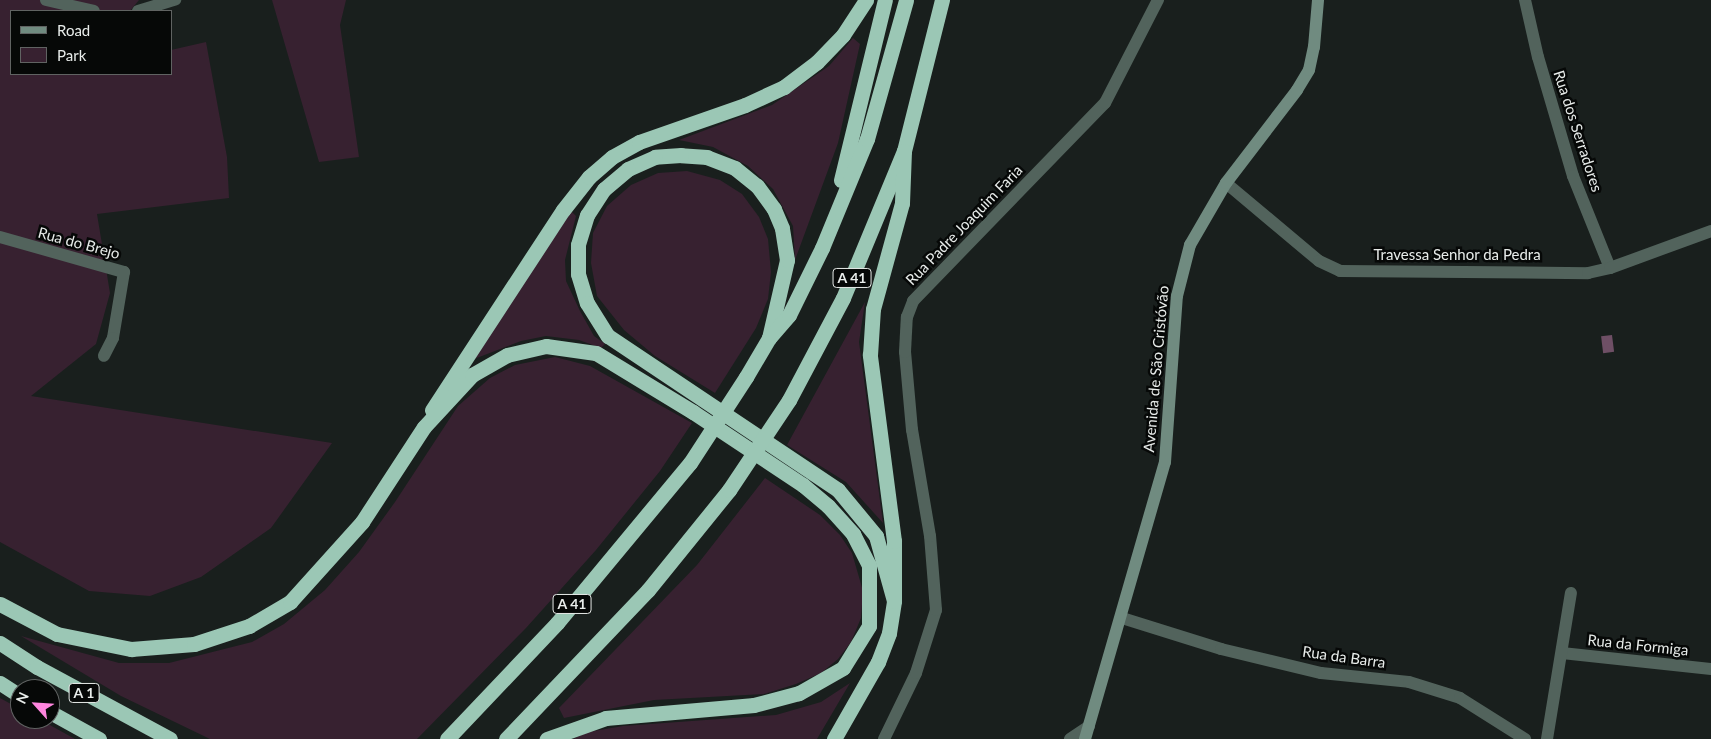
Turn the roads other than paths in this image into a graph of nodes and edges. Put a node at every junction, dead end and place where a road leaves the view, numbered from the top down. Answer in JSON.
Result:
{"nodes":[{"id":1,"x":46,"y":0,"type":"edge"},
{"id":2,"x":175,"y":0,"type":"edge"},
{"id":3,"x":866,"y":0,"type":"edge"},
{"id":4,"x":885,"y":0,"type":"edge"},
{"id":5,"x":906,"y":0,"type":"edge"},
{"id":6,"x":942,"y":0,"type":"edge"},
{"id":7,"x":1158,"y":0,"type":"edge"},
{"id":8,"x":1318,"y":0,"type":"edge"},
{"id":9,"x":1525,"y":0,"type":"edge"},
{"id":10,"x":90,"y":10,"type":"edge"},
{"id":11,"x":141,"y":10,"type":"edge"},
{"id":12,"x":904,"y":151,"type":"junction"},
{"id":13,"x":1226,"y":183,"type":"junction"},
{"id":14,"x":834,"y":213,"type":"junction"},
{"id":15,"x":1711,"y":231,"type":"edge"},
{"id":16,"x":0,"y":237,"type":"edge"},
{"id":17,"x":1610,"y":268,"type":"junction"},
{"id":18,"x":769,"y":338,"type":"junction"},
{"id":19,"x":104,"y":356,"type":"dead end"},
{"id":20,"x":424,"y":427,"type":"junction"},
{"id":21,"x":1571,"y":593,"type":"dead end"},
{"id":22,"x":894,"y":601,"type":"junction"},
{"id":23,"x":0,"y":604,"type":"edge"},
{"id":24,"x":1122,"y":618,"type":"junction"},
{"id":25,"x":0,"y":643,"type":"edge"},
{"id":26,"x":1562,"y":653,"type":"junction"},
{"id":27,"x":1711,"y":669,"type":"edge"},
{"id":28,"x":60,"y":718,"type":"edge"},
{"id":29,"x":1090,"y":726,"type":"junction"},
{"id":30,"x":99,"y":739,"type":"edge"},
{"id":31,"x":170,"y":739,"type":"edge"},
{"id":32,"x":447,"y":739,"type":"edge"},
{"id":33,"x":506,"y":739,"type":"edge"},
{"id":34,"x":547,"y":739,"type":"edge"},
{"id":35,"x":834,"y":739,"type":"edge"},
{"id":36,"x":884,"y":739,"type":"edge"},
{"id":37,"x":1070,"y":739,"type":"edge"},
{"id":38,"x":1085,"y":739,"type":"edge"},
{"id":39,"x":1525,"y":739,"type":"edge"},
{"id":40,"x":1547,"y":739,"type":"edge"}],
"edges":[{"from":1,"to":10,"type":"street"},
{"from":2,"to":11,"type":"street"},
{"from":3,"to":20,"type":"highway"},
{"from":4,"to":14,"type":"highway","number":"A 41"},
{"from":5,"to":14,"type":"highway","number":"A 41"},
{"from":6,"to":12,"type":"highway","number":"A 41"},
{"from":7,"to":36,"type":"street","name":"Rua Padre Joaquim Faria"},
{"from":8,"to":13,"type":"main road","name":"Avenida de São Cristóvão"},
{"from":9,"to":17,"type":"street","name":"Rua dos Serradores"},
{"from":12,"to":22,"type":"highway"},
{"from":12,"to":33,"type":"highway","number":"A 41","bridge":true},
{"from":13,"to":17,"type":"street","name":"Travessa Senhor da Pedra"},
{"from":13,"to":24,"type":"main road","name":"Avenida de São Cristóvão"},
{"from":14,"to":18,"type":"highway","number":"A 41"},
{"from":15,"to":17,"type":"street","name":"Travessa Senhor da Pedra"},
{"from":16,"to":19,"type":"street","name":"Rua do Brejo"},
{"from":18,"to":22,"type":"highway"},
{"from":18,"to":32,"type":"highway","number":"A 41","bridge":true},
{"from":20,"to":23,"type":"highway"},
{"from":20,"to":34,"type":"highway"},
{"from":21,"to":26,"type":"street"},
{"from":22,"to":35,"type":"highway"},
{"from":24,"to":29,"type":"main road","name":"Avenida de São Cristóvão"},
{"from":24,"to":39,"type":"street","name":"Rua da Barra"},
{"from":25,"to":31,"type":"highway","number":"A 1"},
{"from":26,"to":27,"type":"street","name":"Rua da Formiga"},
{"from":26,"to":40,"type":"street"},
{"from":28,"to":30,"type":"highway","number":"A 1"},
{"from":29,"to":37,"type":"street"},
{"from":29,"to":38,"type":"main road","name":"Avenida de São Cristóvão"}]}
